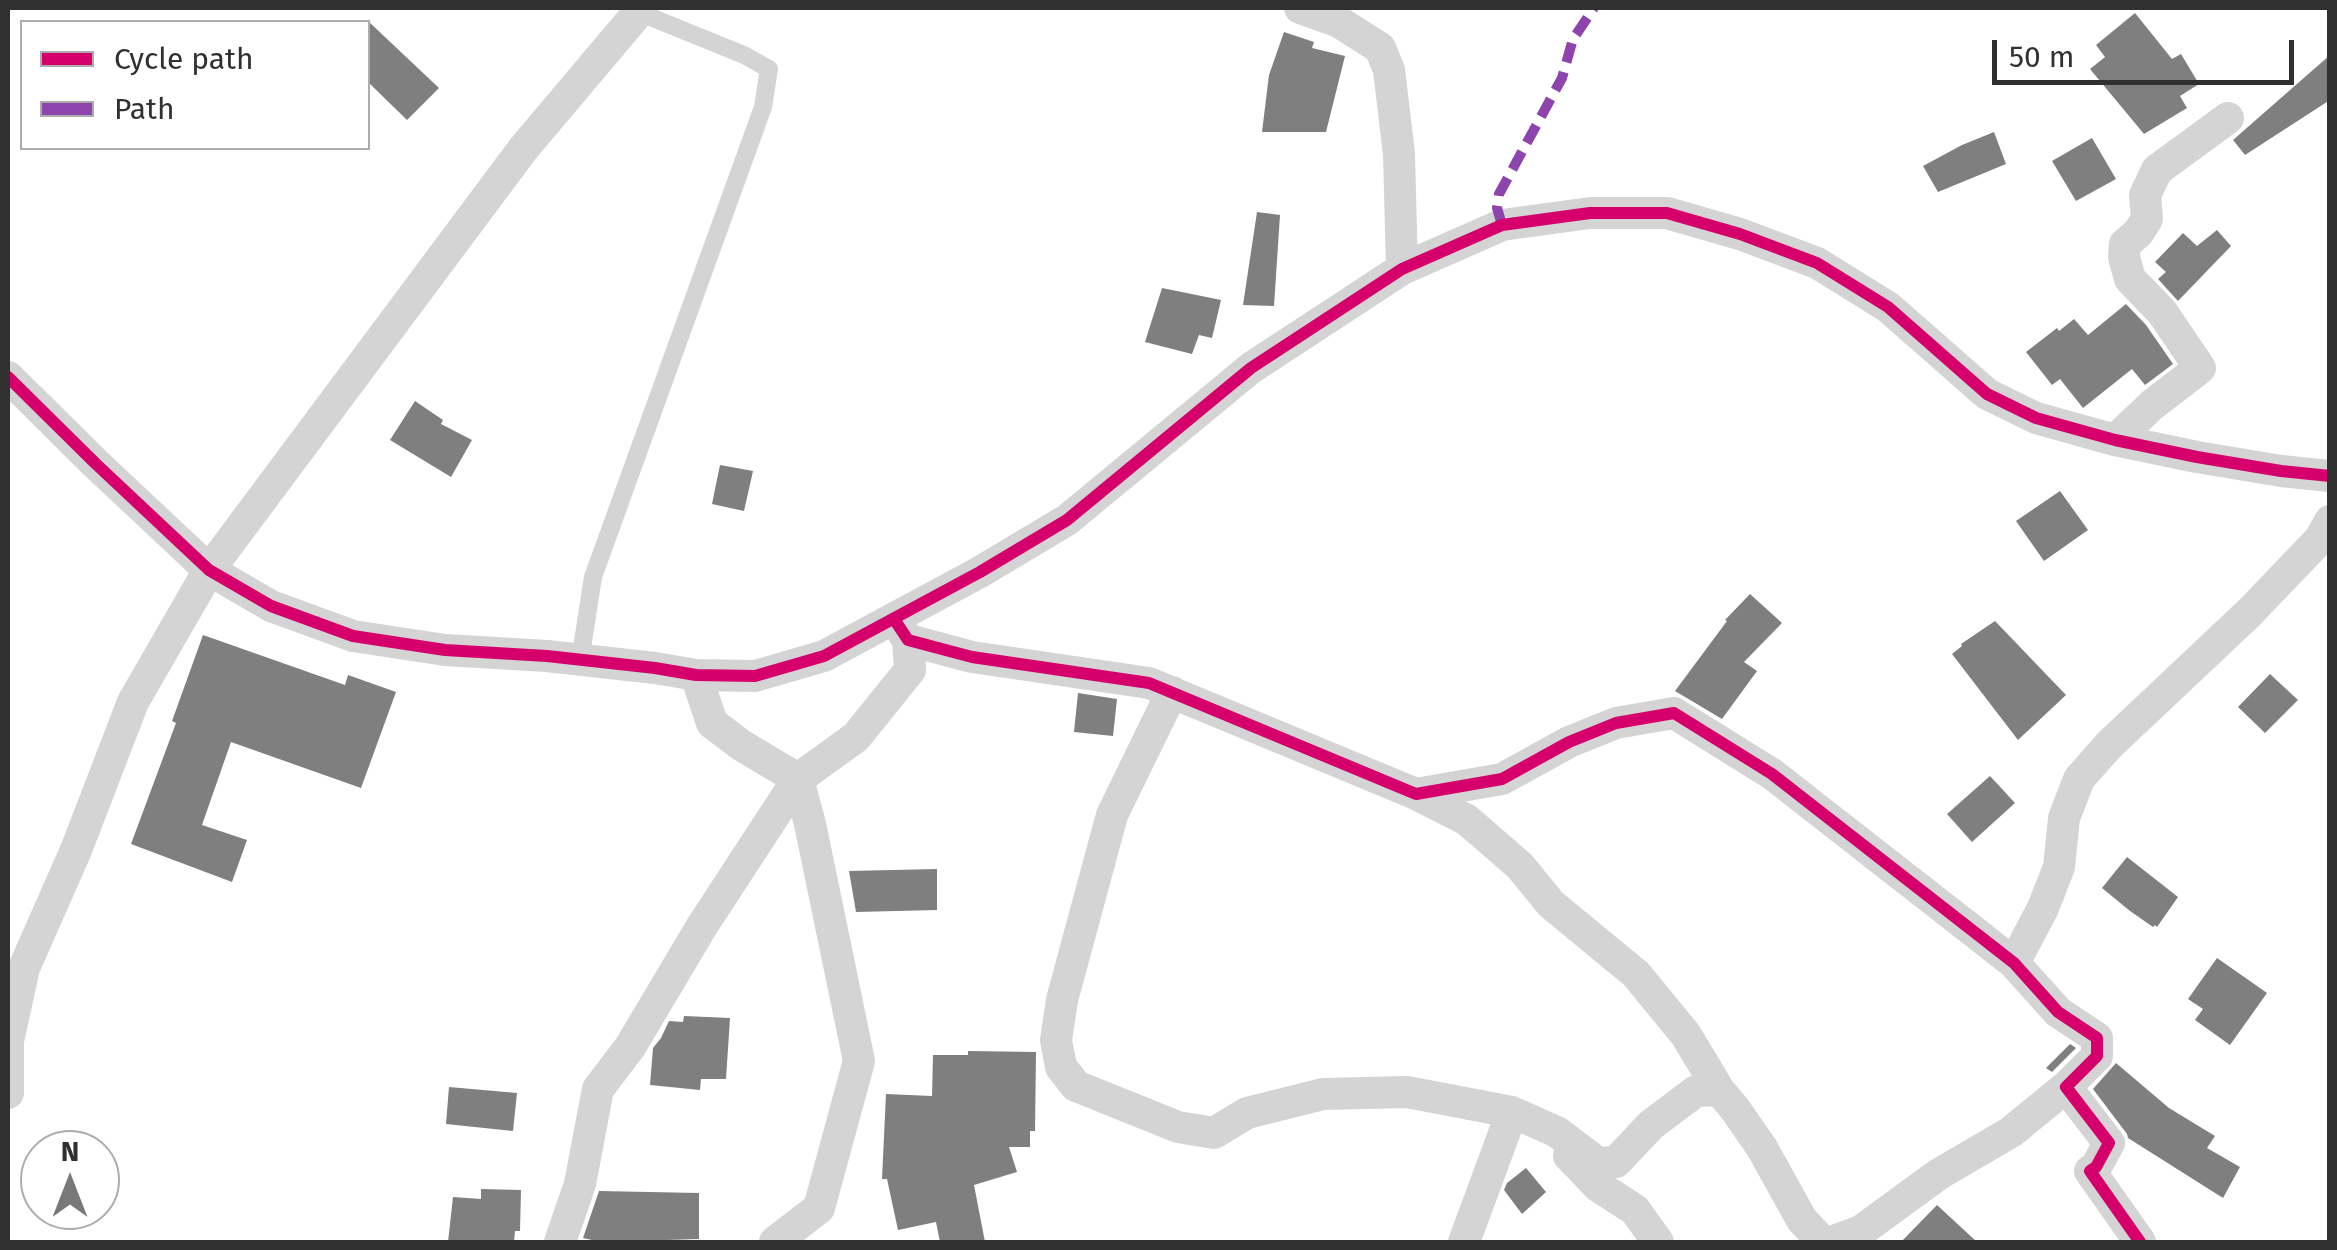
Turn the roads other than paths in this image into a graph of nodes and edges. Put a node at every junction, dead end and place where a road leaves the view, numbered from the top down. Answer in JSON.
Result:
{"nodes":[{"id":1,"x":1300,"y":8,"type":"edge"},
{"id":2,"x":640,"y":10,"type":"edge"},
{"id":3,"x":1341,"y":15,"type":"edge"},
{"id":4,"x":2228,"y":118,"type":"dead end"},
{"id":5,"x":1402,"y":270,"type":"junction"},
{"id":6,"x":8,"y":376,"type":"edge"},
{"id":7,"x":2115,"y":440,"type":"junction"},
{"id":8,"x":2330,"y":476,"type":"edge"},
{"id":9,"x":2330,"y":521,"type":"edge"},
{"id":10,"x":209,"y":570,"type":"junction"},
{"id":11,"x":901,"y":629,"type":"junction"},
{"id":12,"x":580,"y":661,"type":"junction"},
{"id":13,"x":696,"y":675,"type":"junction"},
{"id":14,"x":1172,"y":692,"type":"junction"},
{"id":15,"x":798,"y":778,"type":"junction"},
{"id":16,"x":1416,"y":794,"type":"junction"},
{"id":17,"x":2014,"y":963,"type":"junction"},
{"id":18,"x":2066,"y":1087,"type":"junction"},
{"id":19,"x":1719,"y":1090,"type":"junction"},
{"id":20,"x":8,"y":1093,"type":"edge"},
{"id":21,"x":1512,"y":1112,"type":"junction"},
{"id":22,"x":1542,"y":1126,"type":"junction"},
{"id":23,"x":560,"y":1242,"type":"edge"},
{"id":24,"x":775,"y":1242,"type":"edge"},
{"id":25,"x":1464,"y":1242,"type":"edge"},
{"id":26,"x":1658,"y":1242,"type":"edge"},
{"id":27,"x":1822,"y":1242,"type":"edge"},
{"id":28,"x":1831,"y":1242,"type":"edge"},
{"id":29,"x":2140,"y":1242,"type":"edge"}],
"edges":[{"from":1,"to":3,"type":"street"},
{"from":2,"to":10,"type":"street"},
{"from":2,"to":12,"type":"lane"},
{"from":3,"to":5,"type":"street"},
{"from":4,"to":7,"type":"street"},
{"from":5,"to":7,"type":"street"},
{"from":5,"to":11,"type":"street"},
{"from":6,"to":10,"type":"street"},
{"from":7,"to":8,"type":"street"},
{"from":9,"to":17,"type":"street"},
{"from":10,"to":12,"type":"street"},
{"from":10,"to":20,"type":"street"},
{"from":11,"to":13,"type":"street"},
{"from":11,"to":14,"type":"street"},
{"from":11,"to":15,"type":"street"},
{"from":12,"to":13,"type":"street"},
{"from":13,"to":15,"type":"street"},
{"from":14,"to":16,"type":"street"},
{"from":14,"to":21,"type":"street"},
{"from":15,"to":23,"type":"street"},
{"from":15,"to":24,"type":"street"},
{"from":16,"to":17,"type":"street"},
{"from":16,"to":19,"type":"street"},
{"from":17,"to":18,"type":"street"},
{"from":18,"to":28,"type":"street"},
{"from":18,"to":29,"type":"street"},
{"from":19,"to":22,"type":"street"},
{"from":19,"to":27,"type":"street"},
{"from":21,"to":22,"type":"street"},
{"from":21,"to":25,"type":"street"},
{"from":22,"to":26,"type":"street"}]}
